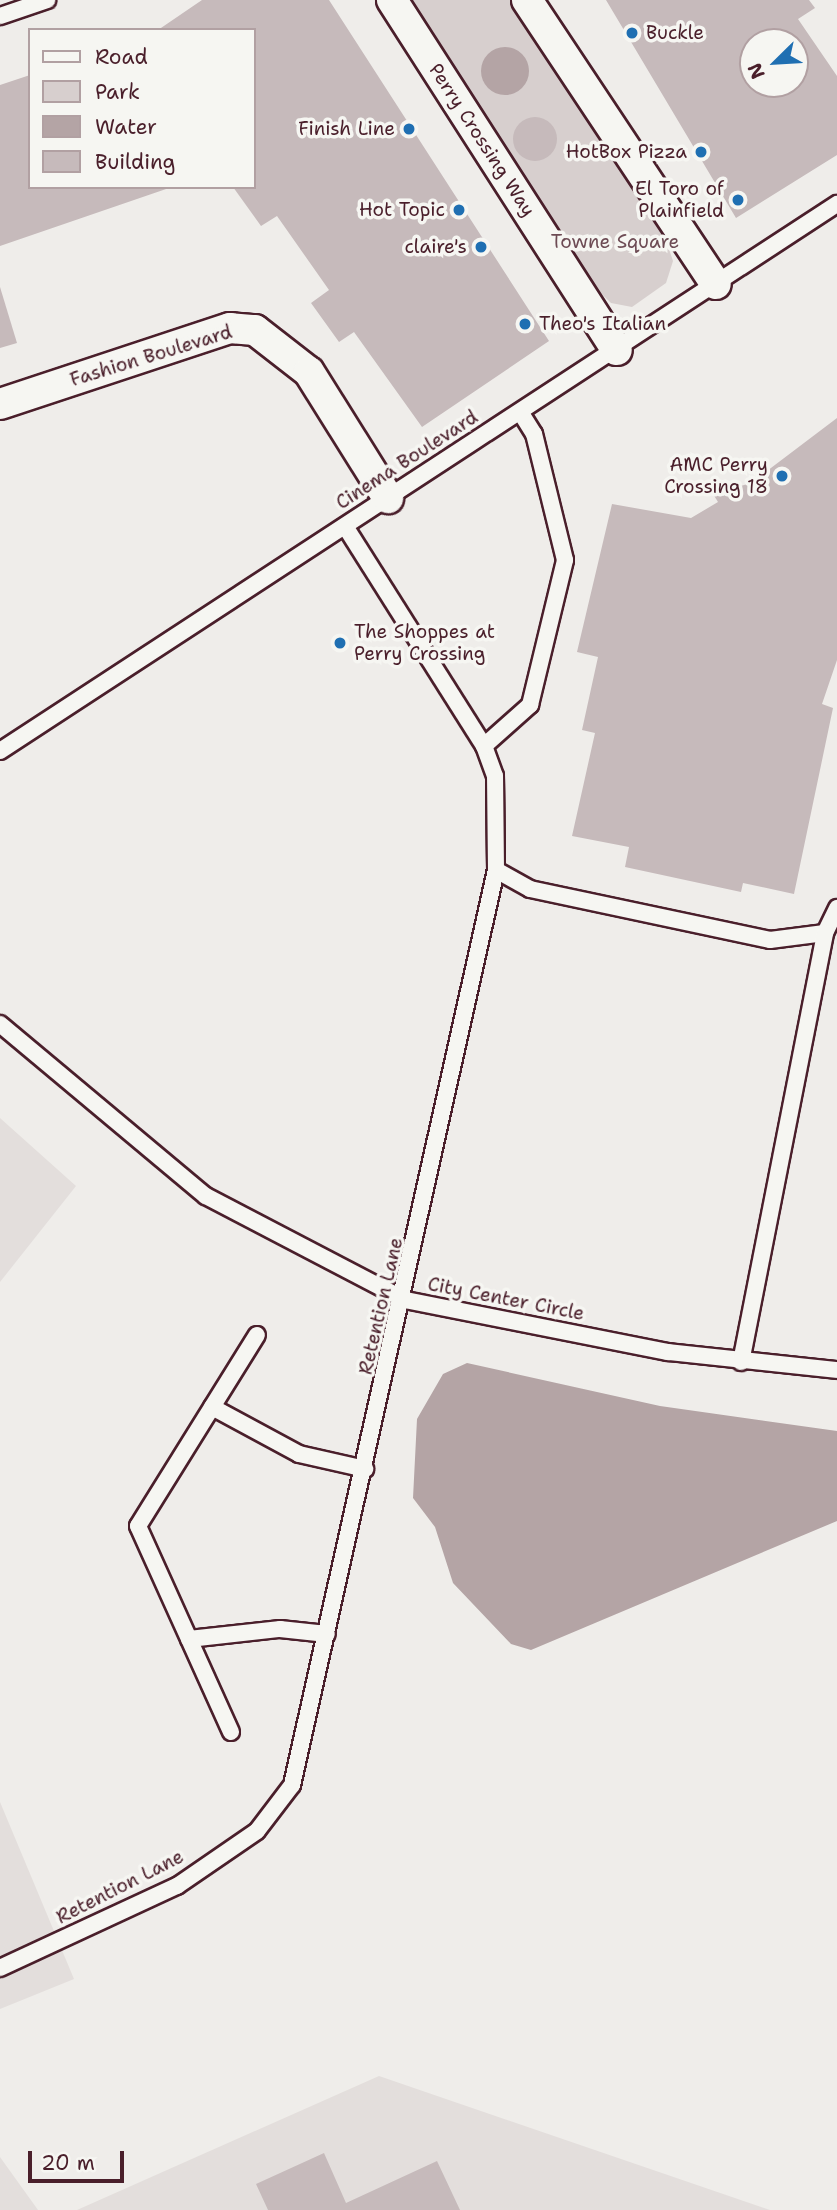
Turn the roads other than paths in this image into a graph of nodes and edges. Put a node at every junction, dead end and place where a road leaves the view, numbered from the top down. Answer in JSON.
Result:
{"nodes":[{"id":1,"x":47,"y":0,"type":"edge"},
{"id":2,"x":392,"y":0,"type":"edge"},
{"id":3,"x":527,"y":0,"type":"edge"},
{"id":4,"x":0,"y":16,"type":"edge"},
{"id":5,"x":837,"y":204,"type":"edge"},
{"id":6,"x":716,"y":284,"type":"junction"},
{"id":7,"x":617,"y":350,"type":"junction"},
{"id":8,"x":0,"y":404,"type":"edge"},
{"id":9,"x":520,"y":412,"type":"junction"},
{"id":10,"x":388,"y":498,"type":"junction"},
{"id":11,"x":345,"y":526,"type":"junction"},
{"id":12,"x":484,"y":746,"type":"junction"},
{"id":13,"x":0,"y":751,"type":"edge"},
{"id":14,"x":496,"y":870,"type":"junction"},
{"id":15,"x":837,"y":908,"type":"edge"},
{"id":16,"x":825,"y":933,"type":"junction"},
{"id":17,"x":0,"y":1024,"type":"edge"},
{"id":18,"x":405,"y":1300,"type":"junction"},
{"id":19,"x":257,"y":1335,"type":"dead end"},
{"id":20,"x":741,"y":1362,"type":"junction"},
{"id":21,"x":837,"y":1370,"type":"edge"},
{"id":22,"x":212,"y":1407,"type":"junction"},
{"id":23,"x":365,"y":1469,"type":"junction"},
{"id":24,"x":327,"y":1634,"type":"junction"},
{"id":25,"x":189,"y":1639,"type":"junction"},
{"id":26,"x":231,"y":1732,"type":"dead end"},
{"id":27,"x":0,"y":1968,"type":"edge"}],
"edges":[{"from":1,"to":4,"type":"lane"},
{"from":2,"to":7,"type":"street","name":"Perry Crossing Way"},
{"from":3,"to":6,"type":"street"},
{"from":5,"to":6,"type":"lane","name":"Cinema Boulevard"},
{"from":6,"to":7,"type":"lane","name":"Cinema Boulevard"},
{"from":7,"to":9,"type":"lane","name":"Cinema Boulevard"},
{"from":8,"to":10,"type":"street","name":"Fashion Boulevard"},
{"from":9,"to":10,"type":"lane","name":"Cinema Boulevard"},
{"from":9,"to":12,"type":"lane"},
{"from":10,"to":11,"type":"lane","name":"Cinema Boulevard"},
{"from":11,"to":12,"type":"lane","name":"Retention Lane"},
{"from":11,"to":13,"type":"lane","name":"Cinema Boulevard"},
{"from":12,"to":14,"type":"lane","name":"Retention Lane"},
{"from":14,"to":16,"type":"lane"},
{"from":14,"to":18,"type":"lane","name":"Retention Lane"},
{"from":15,"to":16,"type":"lane"},
{"from":16,"to":20,"type":"lane"},
{"from":17,"to":18,"type":"lane","name":"City Center Circle"},
{"from":18,"to":20,"type":"lane","name":"City Center Circle"},
{"from":18,"to":23,"type":"lane","name":"Retention Lane"},
{"from":19,"to":22,"type":"lane"},
{"from":20,"to":21,"type":"lane","name":"City Center Circle"},
{"from":22,"to":23,"type":"lane"},
{"from":22,"to":25,"type":"lane"},
{"from":23,"to":24,"type":"lane","name":"Retention Lane"},
{"from":24,"to":25,"type":"lane"},
{"from":24,"to":27,"type":"lane","name":"Retention Lane"},
{"from":25,"to":26,"type":"lane"}]}
